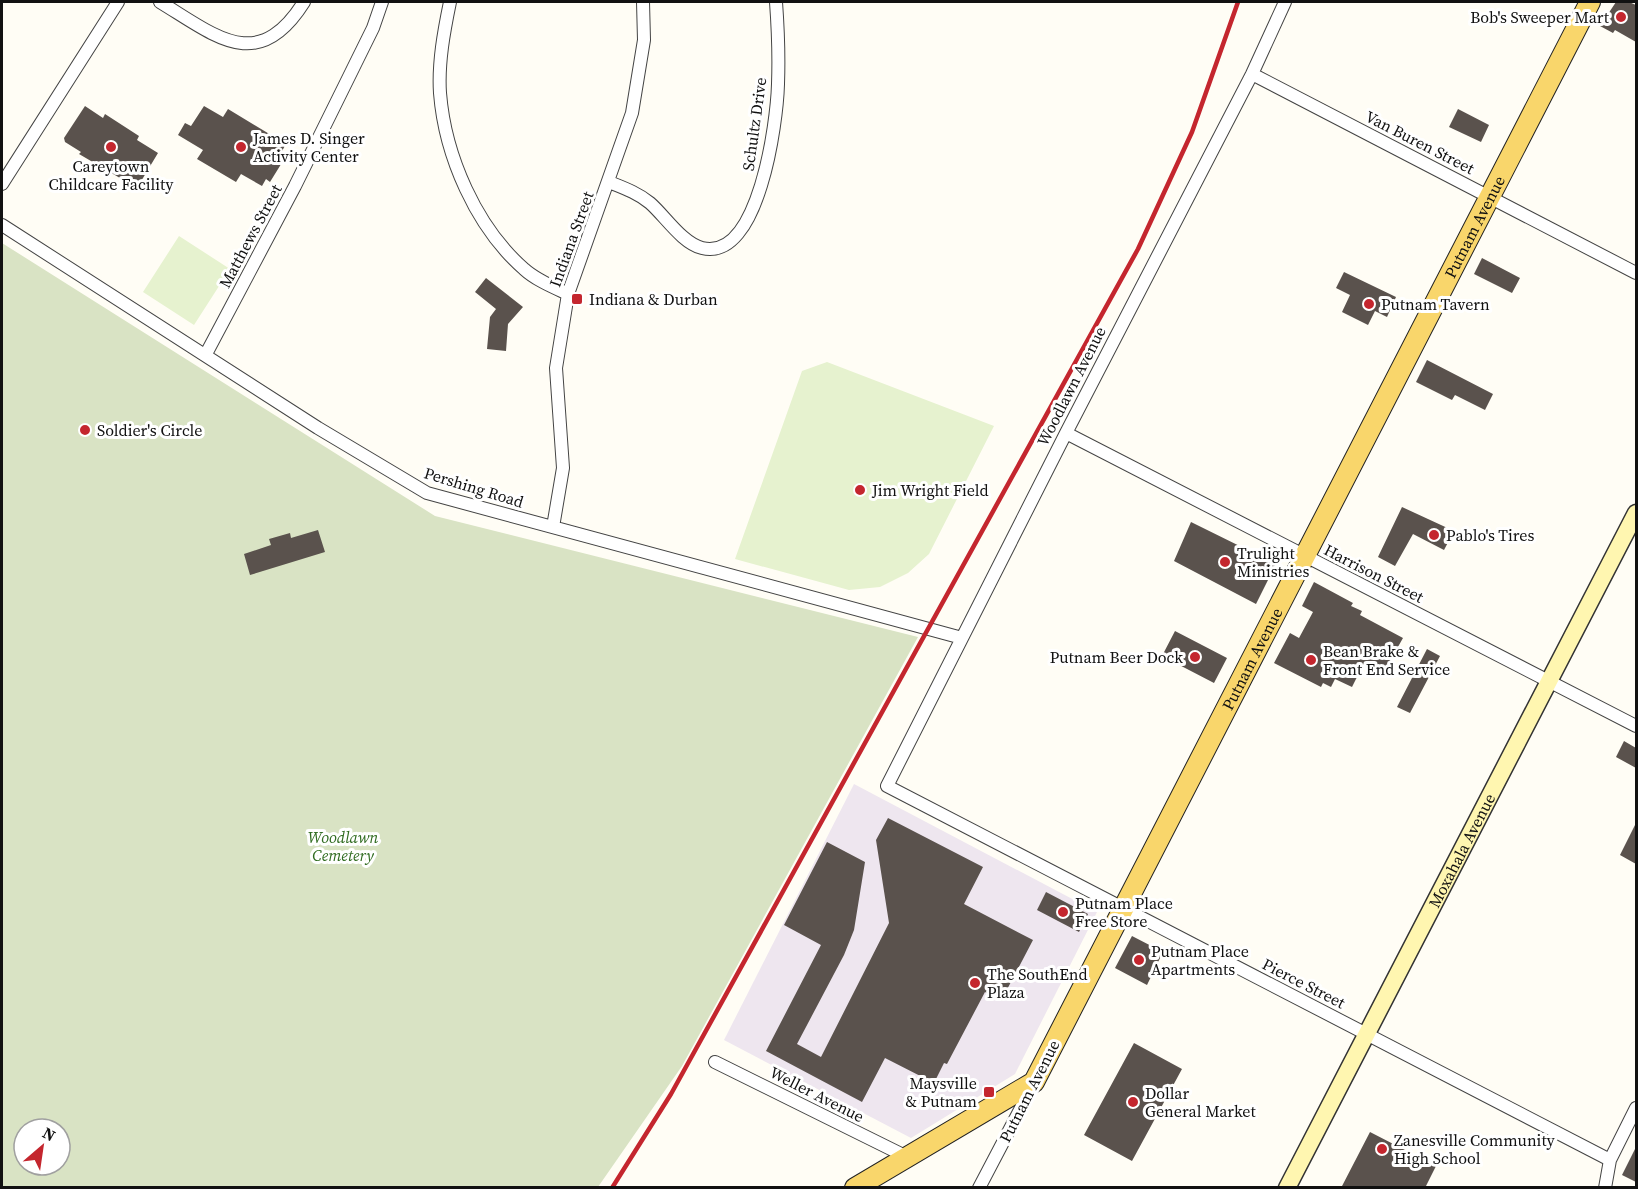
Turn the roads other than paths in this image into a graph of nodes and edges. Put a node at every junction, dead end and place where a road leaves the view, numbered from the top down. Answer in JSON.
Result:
{"nodes":[{"id":1,"x":118,"y":2,"type":"edge"},
{"id":2,"x":160,"y":2,"type":"edge"},
{"id":3,"x":304,"y":2,"type":"edge"},
{"id":4,"x":382,"y":2,"type":"edge"},
{"id":5,"x":450,"y":2,"type":"edge"},
{"id":6,"x":643,"y":2,"type":"edge"},
{"id":7,"x":776,"y":2,"type":"edge"},
{"id":8,"x":1285,"y":2,"type":"edge"},
{"id":9,"x":1590,"y":2,"type":"edge"},
{"id":10,"x":1252,"y":74,"type":"junction"},
{"id":11,"x":609,"y":182,"type":"junction"},
{"id":12,"x":2,"y":184,"type":"edge"},
{"id":13,"x":1490,"y":197,"type":"junction"},
{"id":14,"x":2,"y":225,"type":"edge"},
{"id":15,"x":1636,"y":273,"type":"edge"},
{"id":16,"x":568,"y":294,"type":"junction"},
{"id":17,"x":206,"y":354,"type":"junction"},
{"id":18,"x":1065,"y":433,"type":"junction"},
{"id":19,"x":1636,"y":513,"type":"edge"},
{"id":20,"x":553,"y":527,"type":"junction"},
{"id":21,"x":1305,"y":556,"type":"junction"},
{"id":22,"x":962,"y":638,"type":"junction"},
{"id":23,"x":1549,"y":681,"type":"junction"},
{"id":24,"x":1636,"y":726,"type":"edge"},
{"id":25,"x":887,"y":786,"type":"joint"},
{"id":26,"x":1124,"y":908,"type":"junction"},
{"id":27,"x":1367,"y":1034,"type":"junction"},
{"id":28,"x":715,"y":1062,"type":"dead end"},
{"id":29,"x":1034,"y":1082,"type":"junction"},
{"id":30,"x":1636,"y":1108,"type":"edge"},
{"id":31,"x":905,"y":1156,"type":"junction"},
{"id":32,"x":1610,"y":1160,"type":"junction"},
{"id":33,"x":855,"y":1188,"type":"edge"},
{"id":34,"x":979,"y":1188,"type":"edge"},
{"id":35,"x":1287,"y":1188,"type":"edge"},
{"id":36,"x":1605,"y":1188,"type":"edge"}],
"edges":[{"from":1,"to":12,"type":"street"},
{"from":2,"to":3,"type":"street"},
{"from":4,"to":17,"type":"street","name":"Matthews Street"},
{"from":5,"to":16,"type":"street"},
{"from":6,"to":11,"type":"street","name":"Indiana Street"},
{"from":7,"to":11,"type":"street","name":"Schultz Drive"},
{"from":8,"to":10,"type":"street","name":"Woodlawn Avenue"},
{"from":9,"to":13,"type":"main road","name":"Putnam Avenue"},
{"from":10,"to":13,"type":"street","name":"Van Buren Street"},
{"from":10,"to":18,"type":"street","name":"Woodlawn Avenue"},
{"from":11,"to":16,"type":"street","name":"Indiana Street"},
{"from":13,"to":15,"type":"street","name":"Van Buren Street"},
{"from":13,"to":21,"type":"main road","name":"Putnam Avenue"},
{"from":14,"to":17,"type":"street","name":"Pershing Road"},
{"from":16,"to":20,"type":"street","name":"Indiana Street"},
{"from":17,"to":20,"type":"street","name":"Pershing Road"},
{"from":18,"to":21,"type":"street","name":"Harrison Street"},
{"from":18,"to":22,"type":"street","name":"Woodlawn Avenue"},
{"from":19,"to":23,"type":"street","name":"Moxahala Avenue"},
{"from":20,"to":22,"type":"street","name":"Pershing Road"},
{"from":21,"to":23,"type":"street","name":"Harrison Street"},
{"from":21,"to":26,"type":"main road","name":"Putnam Avenue"},
{"from":22,"to":25,"type":"street","name":"Woodlawn Avenue"},
{"from":23,"to":24,"type":"street","name":"Harrison Street"},
{"from":23,"to":27,"type":"street","name":"Moxahala Avenue"},
{"from":25,"to":26,"type":"street","name":"Pierce Street"},
{"from":26,"to":27,"type":"street","name":"Pierce Street"},
{"from":26,"to":29,"type":"main road","name":"Putnam Avenue"},
{"from":27,"to":32,"type":"street","name":"Pierce Street"},
{"from":27,"to":35,"type":"street","name":"Moxahala Avenue"},
{"from":28,"to":31,"type":"street","name":"Weller Avenue"},
{"from":29,"to":31,"type":"main road"},
{"from":29,"to":34,"type":"street","name":"Putnam Avenue"},
{"from":30,"to":32,"type":"street"},
{"from":31,"to":33,"type":"main road"},
{"from":32,"to":36,"type":"street"}]}
